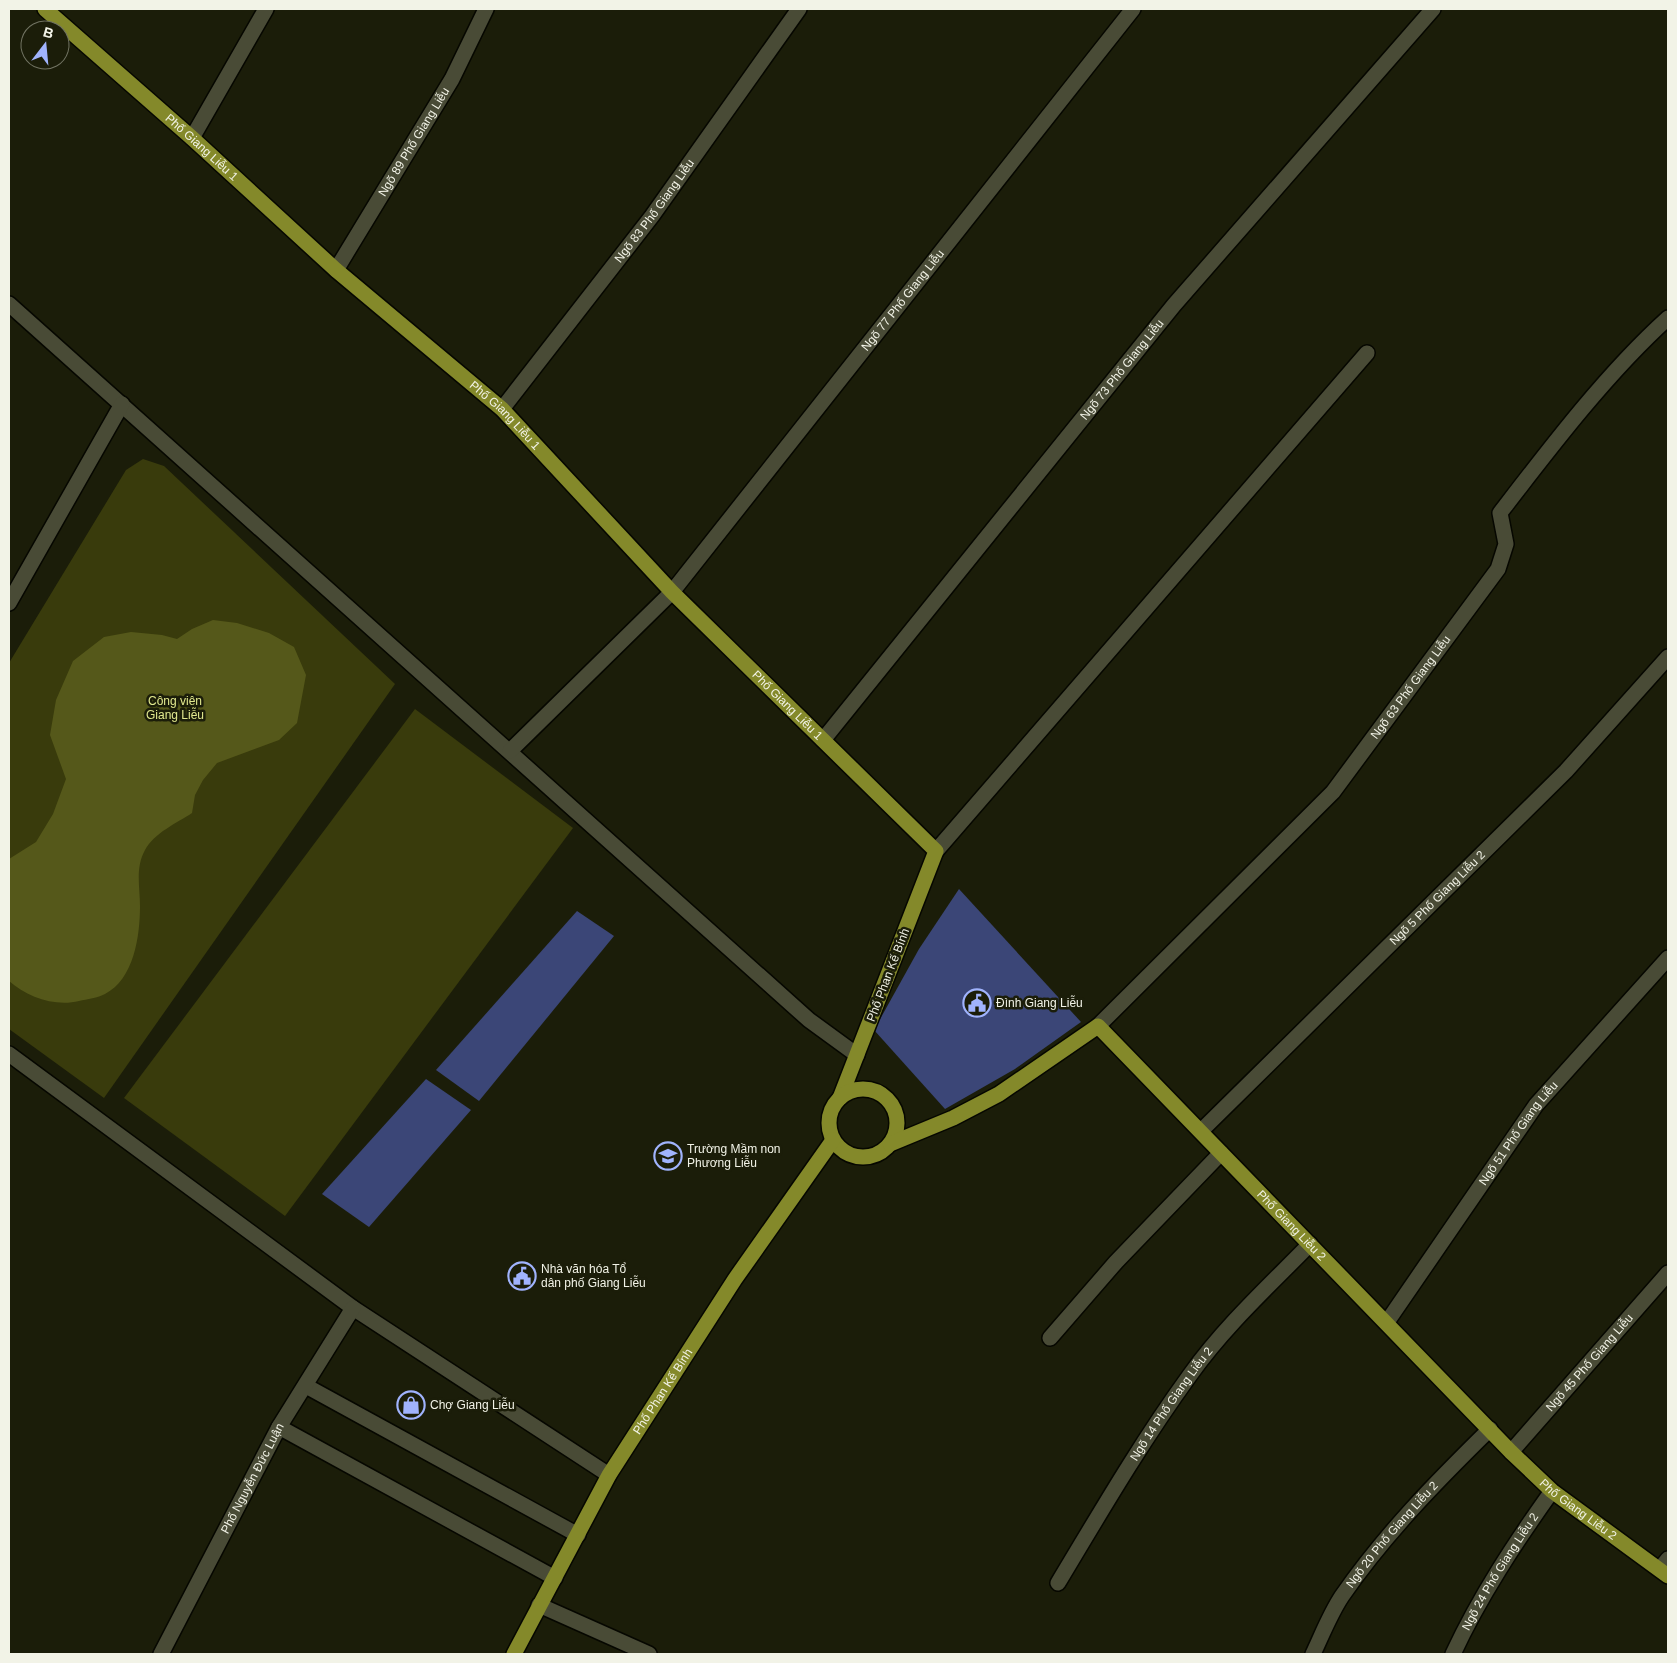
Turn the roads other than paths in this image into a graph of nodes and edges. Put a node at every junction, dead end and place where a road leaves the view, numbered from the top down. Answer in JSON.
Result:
{"nodes":[{"id":1,"x":45,"y":9,"type":"edge"},
{"id":2,"x":266,"y":9,"type":"edge"},
{"id":3,"x":486,"y":9,"type":"edge"},
{"id":4,"x":799,"y":9,"type":"edge"},
{"id":5,"x":1133,"y":9,"type":"edge"},
{"id":6,"x":1433,"y":9,"type":"edge"},
{"id":7,"x":192,"y":138,"type":"junction"},
{"id":8,"x":336,"y":270,"type":"junction"},
{"id":9,"x":9,"y":304,"type":"edge"},
{"id":10,"x":1668,"y":318,"type":"edge"},
{"id":11,"x":1367,"y":354,"type":"dead end"},
{"id":12,"x":122,"y":404,"type":"junction"},
{"id":13,"x":502,"y":409,"type":"junction"},
{"id":14,"x":672,"y":592,"type":"junction"},
{"id":15,"x":9,"y":603,"type":"edge"},
{"id":16,"x":1668,"y":657,"type":"edge"},
{"id":17,"x":823,"y":740,"type":"junction"},
{"id":18,"x":510,"y":751,"type":"junction"},
{"id":19,"x":936,"y":851,"type":"junction"},
{"id":20,"x":1668,"y":958,"type":"edge"},
{"id":21,"x":1098,"y":1026,"type":"junction"},
{"id":22,"x":9,"y":1054,"type":"edge"},
{"id":23,"x":857,"y":1055,"type":"junction"},
{"id":24,"x":840,"y":1098,"type":"junction"},
{"id":25,"x":1201,"y":1131,"type":"junction"},
{"id":26,"x":834,"y":1140,"type":"junction"},
{"id":27,"x":890,"y":1144,"type":"junction"},
{"id":28,"x":1221,"y":1153,"type":"junction"},
{"id":29,"x":1310,"y":1244,"type":"junction"},
{"id":30,"x":1668,"y":1273,"type":"edge"},
{"id":31,"x":353,"y":1308,"type":"junction"},
{"id":32,"x":1387,"y":1322,"type":"junction"},
{"id":33,"x":1050,"y":1338,"type":"dead end"},
{"id":34,"x":306,"y":1386,"type":"junction"},
{"id":35,"x":279,"y":1427,"type":"junction"},
{"id":36,"x":1490,"y":1429,"type":"junction"},
{"id":37,"x":1511,"y":1452,"type":"junction"},
{"id":38,"x":609,"y":1475,"type":"junction"},
{"id":39,"x":1552,"y":1491,"type":"junction"},
{"id":40,"x":578,"y":1535,"type":"junction"},
{"id":41,"x":1665,"y":1568,"type":"edge"},
{"id":42,"x":554,"y":1578,"type":"junction"},
{"id":43,"x":1058,"y":1583,"type":"dead end"},
{"id":44,"x":540,"y":1606,"type":"junction"},
{"id":45,"x":161,"y":1654,"type":"edge"},
{"id":46,"x":514,"y":1654,"type":"edge"},
{"id":47,"x":648,"y":1654,"type":"edge"},
{"id":48,"x":1313,"y":1654,"type":"edge"},
{"id":49,"x":1453,"y":1654,"type":"edge"}],
"edges":[{"from":1,"to":7,"type":"main road","name":"Phố Giang Liễu 1"},
{"from":2,"to":7,"type":"street"},
{"from":3,"to":8,"type":"street","name":"Ngõ 89 Phố Giang Liễu"},
{"from":4,"to":13,"type":"street","name":"Ngõ 83 Phố Giang Liễu"},
{"from":5,"to":14,"type":"street","name":"Ngõ 77 Phố Giang Liễu"},
{"from":6,"to":17,"type":"street","name":"Ngõ 73 Phố Giang Liễu"},
{"from":7,"to":8,"type":"main road","name":"Phố Giang Liễu 1"},
{"from":8,"to":13,"type":"main road","name":"Phố Giang Liễu 1"},
{"from":9,"to":12,"type":"street"},
{"from":10,"to":21,"type":"street","name":"Ngõ 63 Phố Giang Liễu"},
{"from":11,"to":19,"type":"street"},
{"from":12,"to":15,"type":"street"},
{"from":12,"to":18,"type":"street"},
{"from":13,"to":14,"type":"main road","name":"Phố Giang Liễu 1"},
{"from":14,"to":17,"type":"main road","name":"Phố Giang Liễu 1"},
{"from":14,"to":18,"type":"street","name":"Ngõ 77 Phố Giang Liễu"},
{"from":16,"to":25,"type":"street","name":"Ngõ 5 Phố Giang Liễu 2"},
{"from":17,"to":19,"type":"main road","name":"Phố Giang Liễu 1"},
{"from":18,"to":23,"type":"street"},
{"from":19,"to":23,"type":"main road","name":"Phố Phan Kế Bính"},
{"from":20,"to":32,"type":"street","name":"Ngõ 51 Phố Giang Liễu"},
{"from":21,"to":25,"type":"main road","name":"Phố Giang Liễu 2"},
{"from":21,"to":27,"type":"main road"},
{"from":22,"to":31,"type":"street"},
{"from":23,"to":24,"type":"main road","name":"Phố Phan Kế Bính"},
{"from":24,"to":26,"type":"main road"},
{"from":24,"to":27,"type":"main road"},
{"from":25,"to":28,"type":"main road","name":"Phố Giang Liễu 2"},
{"from":26,"to":27,"type":"main road"},
{"from":26,"to":38,"type":"main road","name":"Phố Phan Kế Bính"},
{"from":28,"to":29,"type":"main road","name":"Phố Giang Liễu 2"},
{"from":28,"to":33,"type":"street"},
{"from":29,"to":32,"type":"main road","name":"Phố Giang Liễu 2"},
{"from":29,"to":43,"type":"street","name":"Ngõ 14 Phố Giang Liễu 2"},
{"from":30,"to":37,"type":"street","name":"Ngõ 45 Phố Giang Liễu"},
{"from":31,"to":34,"type":"street","name":"Phố Nguyễn Đức Luận"},
{"from":31,"to":38,"type":"street"},
{"from":32,"to":36,"type":"main road","name":"Phố Giang Liễu 2"},
{"from":34,"to":35,"type":"street","name":"Phố Nguyễn Đức Luận"},
{"from":34,"to":40,"type":"street"},
{"from":35,"to":42,"type":"street"},
{"from":35,"to":45,"type":"street","name":"Phố Nguyễn Đức Luận"},
{"from":36,"to":37,"type":"main road","name":"Phố Giang Liễu 2"},
{"from":36,"to":48,"type":"street","name":"Ngõ 20 Phố Giang Liễu 2"},
{"from":37,"to":39,"type":"main road","name":"Phố Giang Liễu 2"},
{"from":38,"to":40,"type":"main road","name":"Phố Phan Kế Bính"},
{"from":39,"to":41,"type":"main road","name":"Phố Giang Liễu 2"},
{"from":39,"to":49,"type":"street","name":"Ngõ 24 Phố Giang Liễu 2"},
{"from":40,"to":42,"type":"main road","name":"Phố Phan Kế Bính"},
{"from":42,"to":44,"type":"main road","name":"Phố Phan Kế Bính"},
{"from":44,"to":46,"type":"main road","name":"Phố Phan Kế Bính"},
{"from":44,"to":47,"type":"street"}]}
